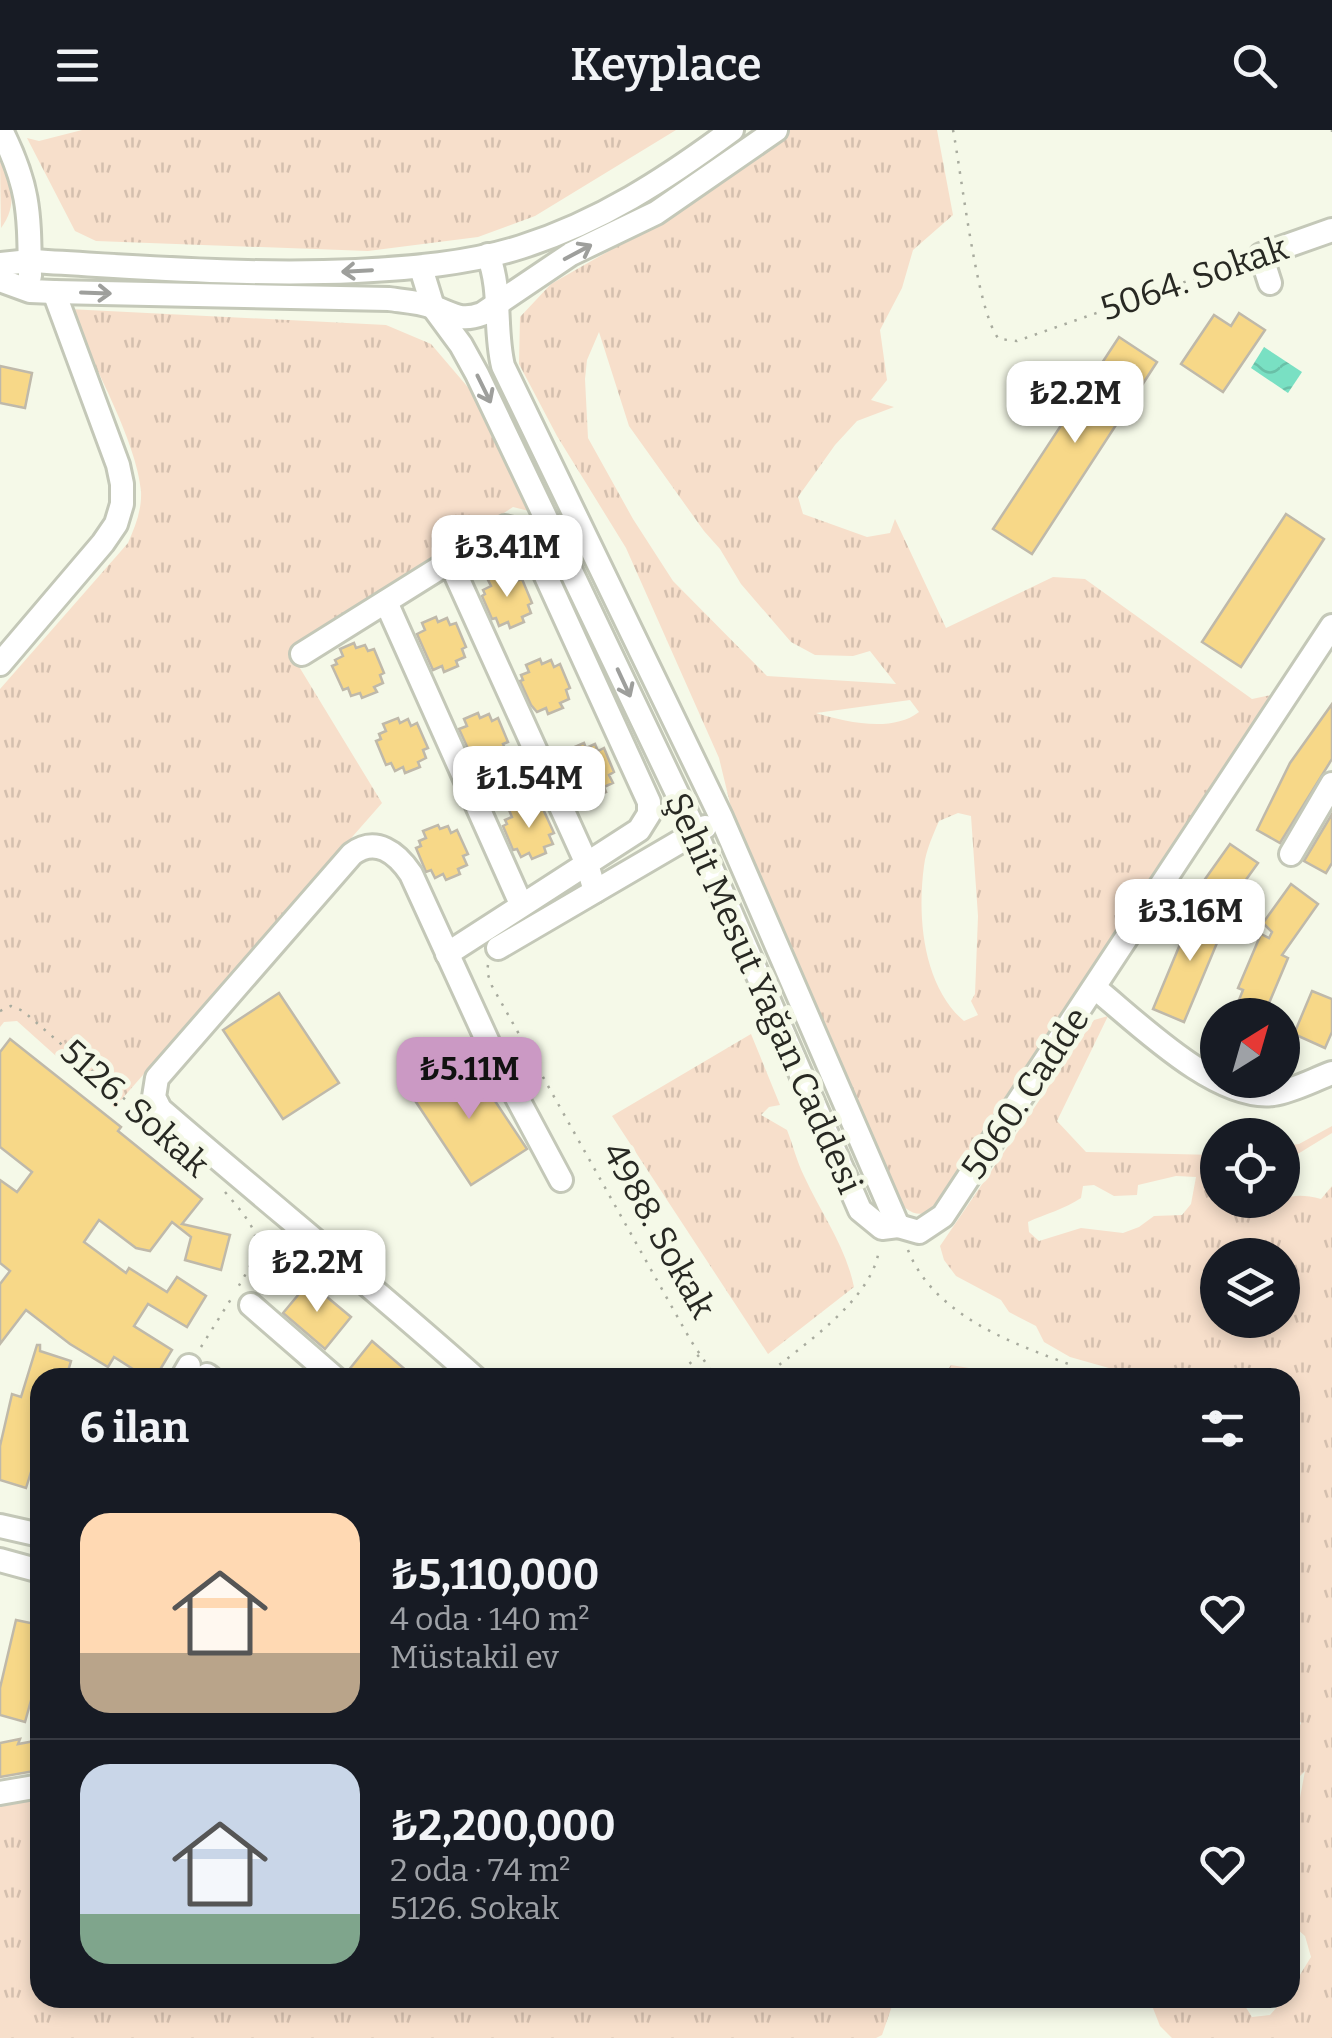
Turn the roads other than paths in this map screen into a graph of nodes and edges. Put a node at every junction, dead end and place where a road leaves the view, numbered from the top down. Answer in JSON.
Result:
{"nodes":[{"id":1,"x":1,"y":130,"type":"edge"},
{"id":2,"x":732,"y":130,"type":"edge"},
{"id":3,"x":776,"y":130,"type":"edge"},
{"id":4,"x":1332,"y":230,"type":"edge"},
{"id":5,"x":488,"y":255,"type":"junction"},
{"id":6,"x":30,"y":262,"type":"junction"},
{"id":7,"x":0,"y":264,"type":"edge"},
{"id":8,"x":422,"y":268,"type":"junction"},
{"id":9,"x":0,"y":280,"type":"edge"},
{"id":10,"x":1270,"y":282,"type":"dead end"},
{"id":11,"x":42,"y":291,"type":"junction"},
{"id":12,"x":496,"y":305,"type":"junction"},
{"id":13,"x":433,"y":307,"type":"junction"},
{"id":14,"x":450,"y":562,"type":"junction"},
{"id":15,"x":386,"y":602,"type":"junction"},
{"id":16,"x":1330,"y":635,"type":"edge"},
{"id":17,"x":302,"y":654,"type":"dead end"},
{"id":18,"x":0,"y":664,"type":"edge"},
{"id":19,"x":1332,"y":784,"type":"edge"},
{"id":20,"x":721,"y":817,"type":"junction"},
{"id":21,"x":696,"y":833,"type":"junction"},
{"id":22,"x":1291,"y":854,"type":"dead end"},
{"id":23,"x":586,"y":864,"type":"junction"},
{"id":24,"x":595,"y":892,"type":"junction"},
{"id":25,"x":521,"y":904,"type":"junction"},
{"id":26,"x":498,"y":948,"type":"road end"},
{"id":27,"x":447,"y":954,"type":"junction"},
{"id":28,"x":1095,"y":988,"type":"junction"},
{"id":29,"x":1332,"y":1073,"type":"edge"},
{"id":30,"x":561,"y":1180,"type":"dead end"},
{"id":31,"x":890,"y":1227,"type":"junction"},
{"id":32,"x":251,"y":1305,"type":"dead end"},
{"id":33,"x":323,"y":1368,"type":"edge"},
{"id":34,"x":464,"y":1368,"type":"edge"},
{"id":35,"x":0,"y":1526,"type":"edge"},
{"id":36,"x":30,"y":1533,"type":"edge"},
{"id":37,"x":0,"y":1560,"type":"edge"},
{"id":38,"x":30,"y":1568,"type":"edge"},
{"id":39,"x":30,"y":1788,"type":"edge"},
{"id":40,"x":0,"y":1793,"type":"edge"}],
"edges":[{"from":1,"to":6,"type":"street"},
{"from":2,"to":5,"type":"street"},
{"from":12,"to":3,"type":"street","one_way":true},
{"from":4,"to":10,"type":"street","name":"5064. Sokak"},
{"from":5,"to":8,"type":"street"},
{"from":5,"to":12,"type":"street","name":"Şehit Mesut Yağan Caddesi"},
{"from":6,"to":7,"type":"street"},
{"from":8,"to":6,"type":"street","one_way":true},
{"from":6,"to":11,"type":"street"},
{"from":8,"to":13,"type":"street"},
{"from":9,"to":11,"type":"street"},
{"from":11,"to":13,"type":"street","one_way":true},
{"from":11,"to":18,"type":"street"},
{"from":12,"to":13,"type":"street"},
{"from":12,"to":20,"type":"street","name":"Şehit Mesut Yağan Caddesi"},
{"from":13,"to":21,"type":"street","name":"Şehit Mesut Yağan Caddesi","one_way":true},
{"from":14,"to":15,"type":"street"},
{"from":14,"to":23,"type":"street"},
{"from":14,"to":23,"type":"street"},
{"from":15,"to":17,"type":"street"},
{"from":15,"to":25,"type":"street"},
{"from":16,"to":28,"type":"street","name":"5060. Cadde"},
{"from":19,"to":22,"type":"street"},
{"from":20,"to":21,"type":"street"},
{"from":20,"to":31,"type":"street","name":"Şehit Mesut Yağan Caddesi"},
{"from":21,"to":24,"type":"street"},
{"from":21,"to":31,"type":"street","name":"Şehit Mesut Yağan Caddesi"},
{"from":23,"to":24,"type":"street"},
{"from":23,"to":25,"type":"street"},
{"from":24,"to":26,"type":"street"},
{"from":25,"to":27,"type":"street"},
{"from":27,"to":30,"type":"street"},
{"from":27,"to":34,"type":"street"},
{"from":28,"to":29,"type":"street"},
{"from":28,"to":31,"type":"street","name":"5060. Cadde"},
{"from":32,"to":33,"type":"street"},
{"from":35,"to":36,"type":"street"},
{"from":37,"to":38,"type":"street"},
{"from":39,"to":40,"type":"street"}]}
